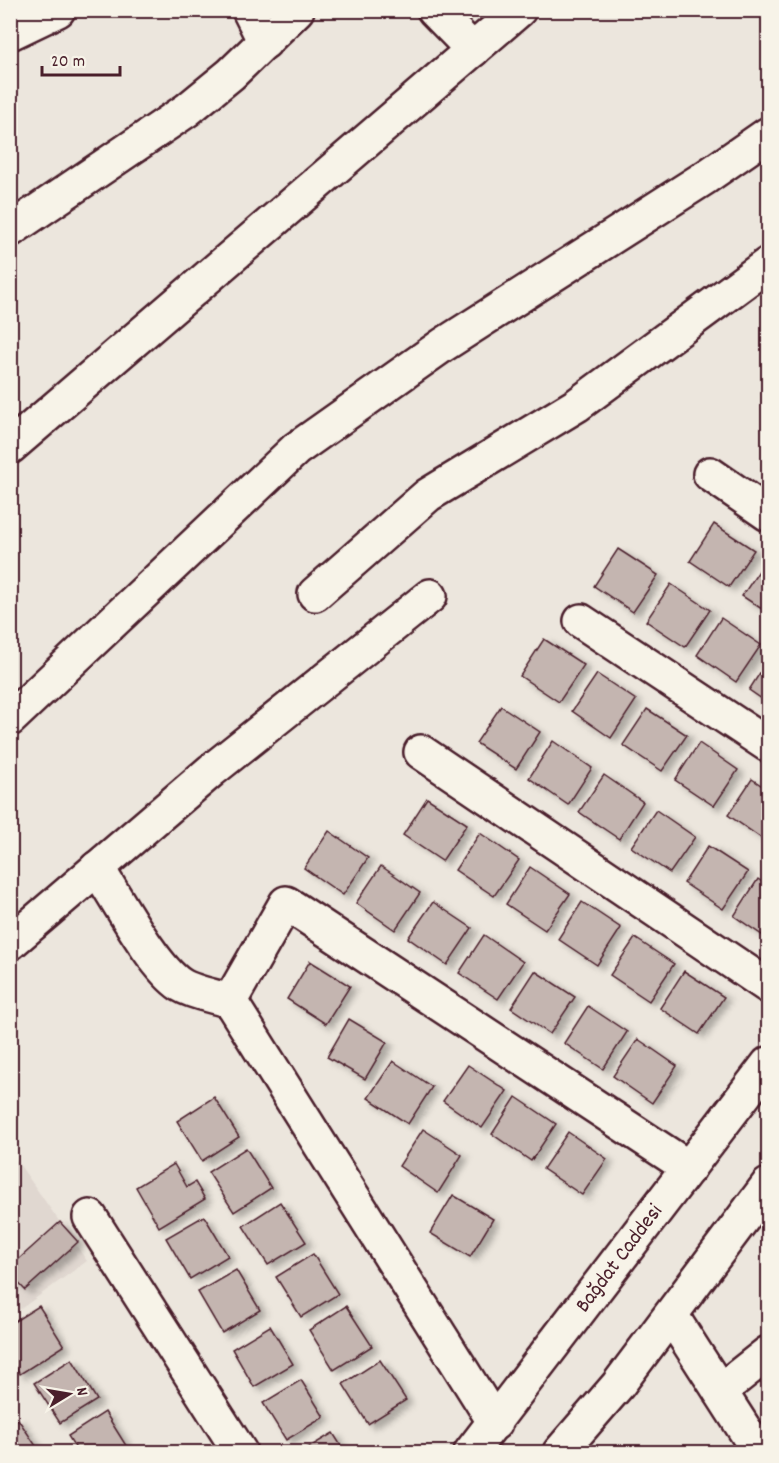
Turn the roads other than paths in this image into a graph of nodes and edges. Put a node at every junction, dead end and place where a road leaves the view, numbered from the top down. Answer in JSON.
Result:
{"nodes":[{"id":1,"x":58,"y":10,"type":"edge"},
{"id":2,"x":249,"y":10,"type":"edge"},
{"id":3,"x":297,"y":10,"type":"edge"},
{"id":4,"x":434,"y":10,"type":"edge"},
{"id":5,"x":519,"y":10,"type":"edge"},
{"id":6,"x":10,"y":33,"type":"edge"},
{"id":7,"x":265,"y":42,"type":"junction"},
{"id":8,"x":473,"y":50,"type":"junction"},
{"id":9,"x":768,"y":134,"type":"edge"},
{"id":10,"x":10,"y":230,"type":"edge"},
{"id":11,"x":768,"y":264,"type":"edge"},
{"id":12,"x":10,"y":447,"type":"edge"},
{"id":13,"x":710,"y":474,"type":"dead end"},
{"id":14,"x":768,"y":514,"type":"edge"},
{"id":15,"x":315,"y":594,"type":"dead end"},
{"id":16,"x":430,"y":596,"type":"dead end"},
{"id":17,"x":581,"y":621,"type":"dead end"},
{"id":18,"x":10,"y":719,"type":"edge"},
{"id":19,"x":768,"y":745,"type":"edge"},
{"id":20,"x":421,"y":752,"type":"dead end"},
{"id":21,"x":97,"y":868,"type":"junction"},
{"id":22,"x":10,"y":943,"type":"edge"},
{"id":23,"x":768,"y":986,"type":"edge"},
{"id":24,"x":230,"y":1001,"type":"junction"},
{"id":25,"x":768,"y":1064,"type":"edge"},
{"id":26,"x":689,"y":1168,"type":"junction"},
{"id":27,"x":768,"y":1185,"type":"edge"},
{"id":28,"x":90,"y":1217,"type":"dead end"},
{"id":29,"x":670,"y":1315,"type":"junction"},
{"id":30,"x":768,"y":1353,"type":"edge"},
{"id":31,"x":720,"y":1391,"type":"junction"},
{"id":32,"x":495,"y":1424,"type":"junction"},
{"id":33,"x":240,"y":1452,"type":"edge"},
{"id":34,"x":471,"y":1452,"type":"edge"},
{"id":35,"x":560,"y":1452,"type":"edge"},
{"id":36,"x":759,"y":1452,"type":"edge"}],
"edges":[{"from":1,"to":6,"type":"street"},
{"from":2,"to":7,"type":"street"},
{"from":3,"to":7,"type":"street"},
{"from":4,"to":8,"type":"street"},
{"from":5,"to":8,"type":"street"},
{"from":7,"to":10,"type":"street"},
{"from":8,"to":12,"type":"street"},
{"from":9,"to":18,"type":"street"},
{"from":11,"to":15,"type":"street"},
{"from":13,"to":14,"type":"street"},
{"from":16,"to":21,"type":"street"},
{"from":17,"to":19,"type":"street"},
{"from":20,"to":23,"type":"street"},
{"from":21,"to":22,"type":"street"},
{"from":21,"to":24,"type":"street"},
{"from":24,"to":26,"type":"street"},
{"from":24,"to":32,"type":"street"},
{"from":25,"to":26,"type":"street","name":"Bağdat Caddesi"},
{"from":26,"to":32,"type":"street","name":"Bağdat Caddesi"},
{"from":27,"to":29,"type":"street"},
{"from":28,"to":33,"type":"street"},
{"from":29,"to":31,"type":"street"},
{"from":29,"to":35,"type":"street"},
{"from":30,"to":31,"type":"street"},
{"from":31,"to":36,"type":"street"},
{"from":32,"to":34,"type":"street","name":"Bağdat Caddesi"}]}
